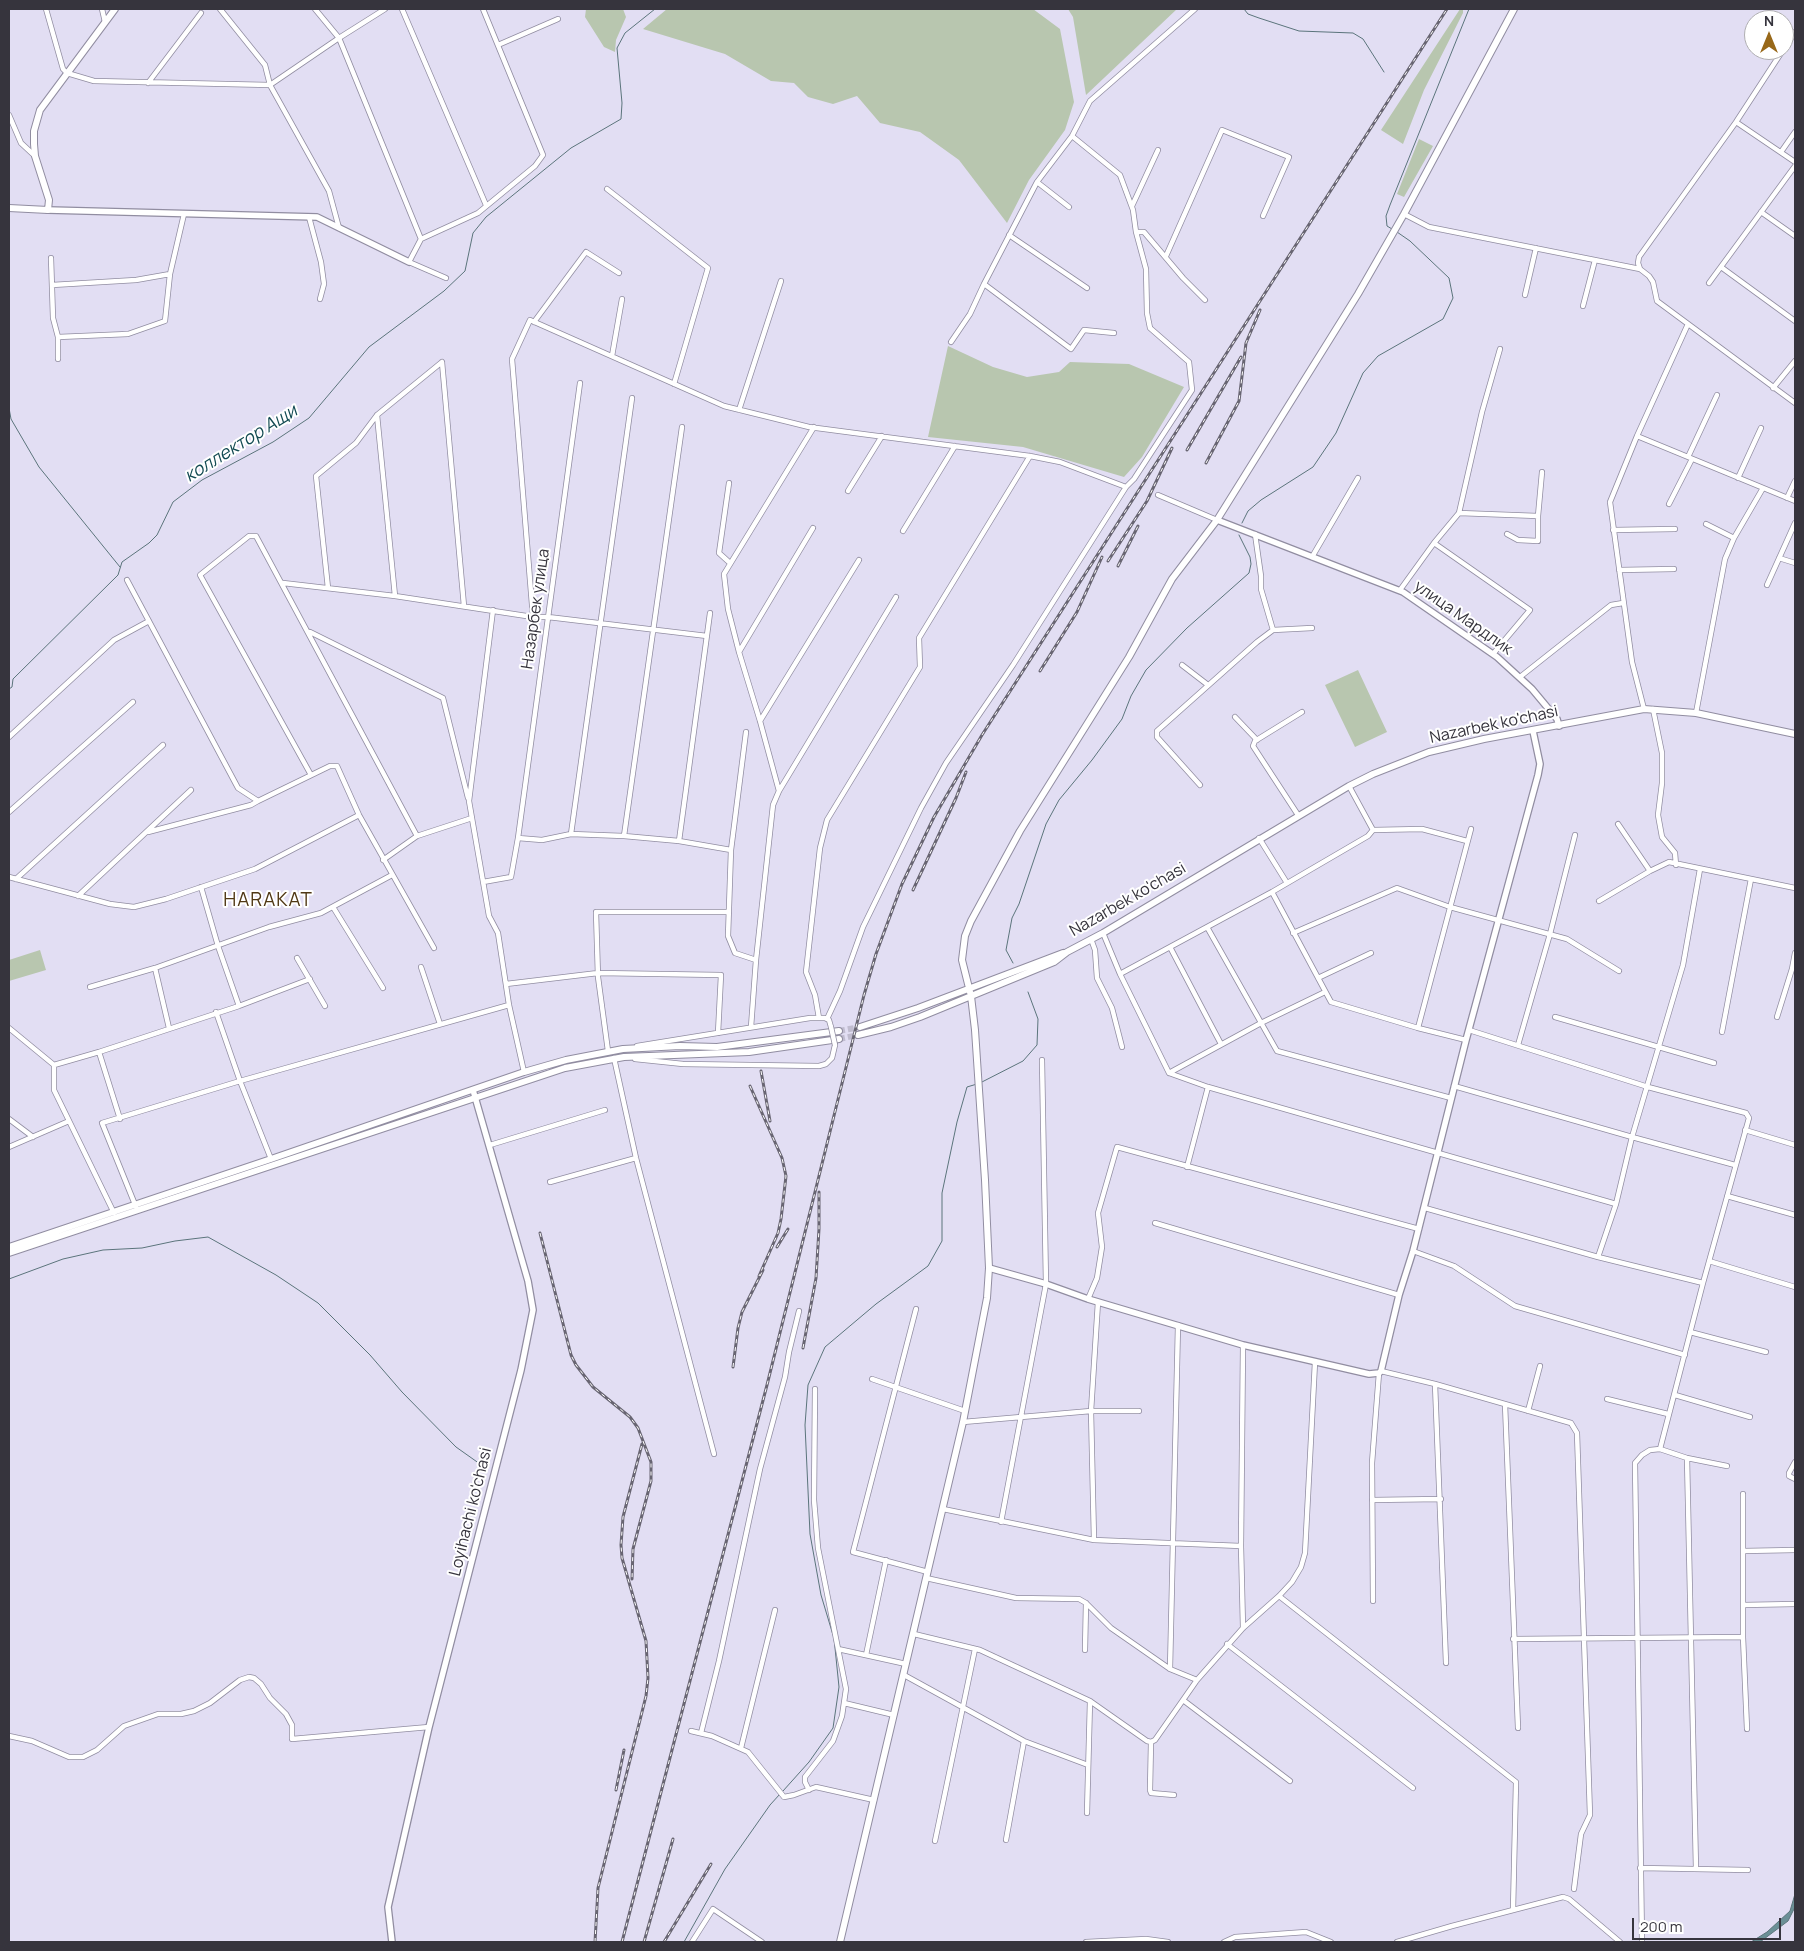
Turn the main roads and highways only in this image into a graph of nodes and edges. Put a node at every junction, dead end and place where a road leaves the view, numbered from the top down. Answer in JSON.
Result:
{"nodes":[{"id":1,"x":116,"y":9,"type":"edge"},
{"id":2,"x":1514,"y":9,"type":"edge"},
{"id":3,"x":9,"y":208,"type":"edge"},
{"id":4,"x":1795,"y":734,"type":"edge"},
{"id":5,"x":970,"y":993,"type":"junction"},
{"id":6,"x":860,"y":1027,"type":"tunnel mouth"},
{"id":7,"x":839,"y":1031,"type":"tunnel mouth"},
{"id":8,"x":858,"y":1035,"type":"tunnel mouth"},
{"id":9,"x":839,"y":1039,"type":"tunnel mouth"},
{"id":10,"x":474,"y":1093,"type":"junction"},
{"id":11,"x":136,"y":1207,"type":"junction"},
{"id":12,"x":115,"y":1213,"type":"junction"},
{"id":13,"x":9,"y":1246,"type":"edge"},
{"id":14,"x":9,"y":1253,"type":"edge"},
{"id":15,"x":840,"y":1942,"type":"edge"}],
"edges":[{"from":1,"to":3,"type":"main road"},
{"from":2,"to":5,"type":"main road"},
{"from":4,"to":5,"type":"main road","name":"Nazarbek ko'chasi"},
{"from":5,"to":6,"type":"main road","name":"Nazarbek ko'chasi"},
{"from":5,"to":8,"type":"main road","name":"Nazarbek ko'chasi"},
{"from":5,"to":15,"type":"main road"},
{"from":7,"to":10,"type":"main road"},
{"from":9,"to":10,"type":"main road"},
{"from":10,"to":11,"type":"main road"},
{"from":10,"to":11,"type":"main road"},
{"from":11,"to":12,"type":"main road"},
{"from":12,"to":13,"type":"main road"},
{"from":12,"to":14,"type":"main road"}]}
